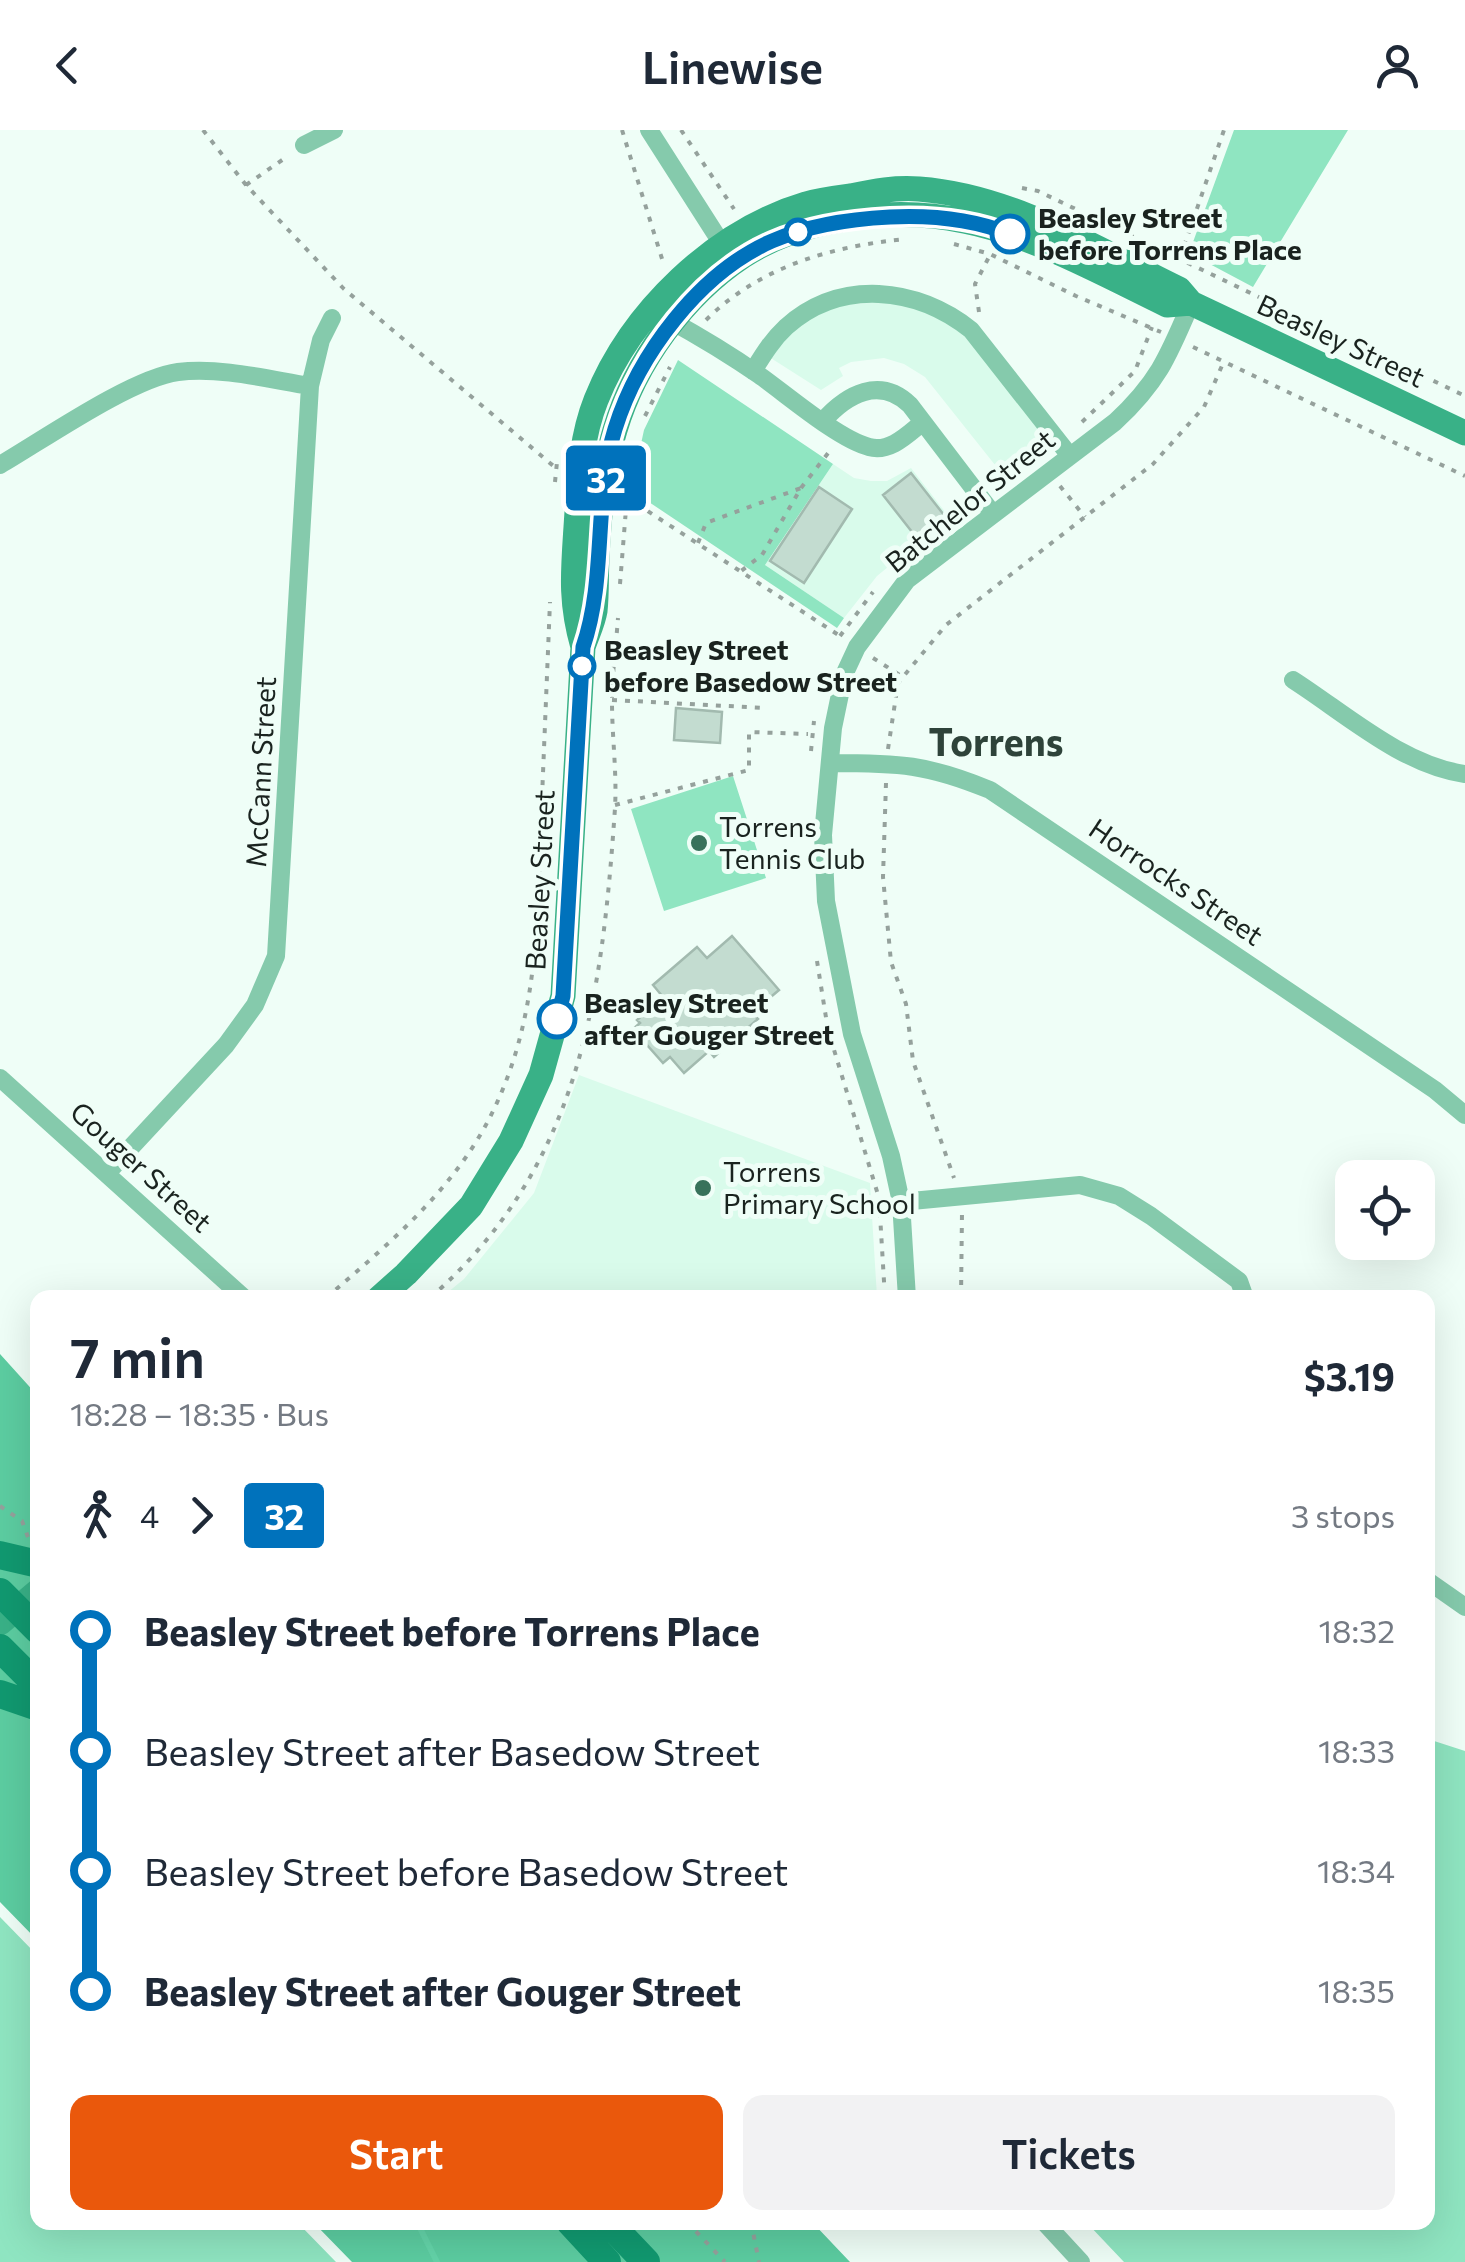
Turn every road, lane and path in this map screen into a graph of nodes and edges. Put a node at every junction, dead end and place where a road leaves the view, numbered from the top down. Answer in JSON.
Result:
{"nodes":[{"id":1,"x":203,"y":130,"type":"edge"},
{"id":2,"x":334,"y":130,"type":"edge"},
{"id":3,"x":622,"y":130,"type":"edge"},
{"id":4,"x":649,"y":130,"type":"edge"},
{"id":5,"x":680,"y":130,"type":"edge"},
{"id":6,"x":1224,"y":130,"type":"edge"},
{"id":7,"x":304,"y":145,"type":"joint"},
{"id":8,"x":246,"y":185,"type":"junction"},
{"id":9,"x":1007,"y":214,"type":"junction"},
{"id":10,"x":914,"y":238,"type":"dead end"},
{"id":11,"x":951,"y":243,"type":"dead end"},
{"id":12,"x":721,"y":244,"type":"junction"},
{"id":13,"x":1180,"y":258,"type":"junction"},
{"id":14,"x":663,"y":262,"type":"dead end"},
{"id":15,"x":1191,"y":303,"type":"junction"},
{"id":16,"x":980,"y":317,"type":"dead end"},
{"id":17,"x":332,"y":318,"type":"dead end"},
{"id":18,"x":672,"y":322,"type":"junction"},
{"id":19,"x":1176,"y":339,"type":"junction"},
{"id":20,"x":1224,"y":361,"type":"junction"},
{"id":21,"x":753,"y":370,"type":"junction"},
{"id":22,"x":310,"y":386,"type":"junction"},
{"id":23,"x":1465,"y":396,"type":"edge"},
{"id":24,"x":644,"y":418,"type":"dead end"},
{"id":25,"x":823,"y":421,"type":"junction"},
{"id":26,"x":923,"y":422,"type":"junction"},
{"id":27,"x":1465,"y":433,"type":"edge"},
{"id":28,"x":842,"y":434,"type":"junction"},
{"id":29,"x":560,"y":450,"type":"dead end"},
{"id":30,"x":1070,"y":456,"type":"junction"},
{"id":31,"x":0,"y":465,"type":"edge"},
{"id":32,"x":556,"y":468,"type":"junction"},
{"id":33,"x":1049,"y":472,"type":"junction"},
{"id":34,"x":1465,"y":476,"type":"edge"},
{"id":35,"x":628,"y":479,"type":"dead end"},
{"id":36,"x":555,"y":486,"type":"dead end"},
{"id":37,"x":801,"y":488,"type":"junction"},
{"id":38,"x":626,"y":497,"type":"junction"},
{"id":39,"x":993,"y":514,"type":"junction"},
{"id":40,"x":1085,"y":517,"type":"junction"},
{"id":41,"x":698,"y":543,"type":"junction"},
{"id":42,"x":741,"y":571,"type":"junction"},
{"id":43,"x":620,"y":586,"type":"dead end"},
{"id":44,"x":550,"y":593,"type":"dead end"},
{"id":45,"x":619,"y":604,"type":"dead end"},
{"id":46,"x":857,"y":647,"type":"junction"},
{"id":47,"x":903,"y":677,"type":"junction"},
{"id":48,"x":1294,"y":680,"type":"dead end"},
{"id":49,"x":612,"y":700,"type":"junction"},
{"id":50,"x":765,"y":708,"type":"dead end"},
{"id":51,"x":833,"y":735,"type":"junction"},
{"id":52,"x":831,"y":764,"type":"junction"},
{"id":53,"x":886,"y":764,"type":"junction"},
{"id":54,"x":1465,"y":774,"type":"edge"},
{"id":55,"x":615,"y":805,"type":"junction"},
{"id":56,"x":0,"y":1078,"type":"edge"},
{"id":57,"x":1465,"y":1114,"type":"edge"},
{"id":58,"x":108,"y":1172,"type":"junction"},
{"id":59,"x":959,"y":1198,"type":"junction"},
{"id":60,"x":901,"y":1202,"type":"junction"},
{"id":61,"x":235,"y":1290,"type":"edge"},
{"id":62,"x":335,"y":1290,"type":"edge"},
{"id":63,"x":388,"y":1290,"type":"edge"},
{"id":64,"x":437,"y":1290,"type":"edge"},
{"id":65,"x":906,"y":1290,"type":"edge"},
{"id":66,"x":961,"y":1290,"type":"edge"},
{"id":67,"x":1242,"y":1290,"type":"edge"},
{"id":68,"x":0,"y":1506,"type":"edge"},
{"id":69,"x":30,"y":1542,"type":"edge"},
{"id":70,"x":0,"y":1555,"type":"edge"},
{"id":71,"x":30,"y":1555,"type":"edge"},
{"id":72,"x":1435,"y":1585,"type":"edge"},
{"id":73,"x":1465,"y":1606,"type":"edge"},
{"id":74,"x":0,"y":1648,"type":"edge"},
{"id":75,"x":30,"y":1678,"type":"edge"},
{"id":76,"x":0,"y":1694,"type":"edge"},
{"id":77,"x":30,"y":1705,"type":"edge"},
{"id":78,"x":577,"y":2230,"type":"edge"},
{"id":79,"x":616,"y":2230,"type":"edge"},
{"id":80,"x":695,"y":2230,"type":"edge"},
{"id":81,"x":753,"y":2230,"type":"edge"},
{"id":82,"x":1051,"y":2230,"type":"edge"},
{"id":83,"x":607,"y":2262,"type":"edge"},
{"id":84,"x":646,"y":2262,"type":"edge"},
{"id":85,"x":725,"y":2262,"type":"edge"},
{"id":86,"x":759,"y":2262,"type":"edge"},
{"id":87,"x":1081,"y":2262,"type":"edge"}],
"edges":[{"from":1,"to":8,"type":"path"},
{"from":2,"to":7,"type":"street"},
{"from":3,"to":14,"type":"path"},
{"from":4,"to":12,"type":"street"},
{"from":5,"to":12,"type":"path"},
{"from":6,"to":13,"type":"path"},
{"from":7,"to":8,"type":"path"},
{"from":8,"to":32,"type":"path"},
{"from":9,"to":11,"type":"path"},
{"from":9,"to":12,"type":"main road","name":"Beasley Street"},
{"from":9,"to":13,"type":"path"},
{"from":9,"to":15,"type":"main road","name":"Beasley Street"},
{"from":9,"to":16,"type":"path"},
{"from":9,"to":19,"type":"path"},
{"from":10,"to":18,"type":"path"},
{"from":12,"to":18,"type":"main road","name":"Beasley Street"},
{"from":13,"to":23,"type":"path"},
{"from":15,"to":19,"type":"street","name":"Batchelor Street"},
{"from":15,"to":27,"type":"main road","name":"Beasley Street"},
{"from":17,"to":22,"type":"street","name":"McCann Street"},
{"from":18,"to":21,"type":"street"},
{"from":18,"to":24,"type":"path"},
{"from":18,"to":63,"type":"main road","name":"Beasley Street"},
{"from":19,"to":20,"type":"path"},
{"from":19,"to":30,"type":"street","name":"Batchelor Street"},
{"from":20,"to":34,"type":"path"},
{"from":20,"to":40,"type":"path"},
{"from":21,"to":25,"type":"street"},
{"from":21,"to":30,"type":"street"},
{"from":22,"to":31,"type":"street"},
{"from":22,"to":58,"type":"street","name":"McCann Street"},
{"from":25,"to":26,"type":"street"},
{"from":25,"to":28,"type":"street"},
{"from":26,"to":28,"type":"street"},
{"from":26,"to":39,"type":"street"},
{"from":28,"to":37,"type":"path"},
{"from":29,"to":32,"type":"path"},
{"from":30,"to":33,"type":"street","name":"Batchelor Street"},
{"from":32,"to":36,"type":"path"},
{"from":33,"to":39,"type":"street","name":"Batchelor Street"},
{"from":33,"to":40,"type":"path"},
{"from":35,"to":38,"type":"path"},
{"from":37,"to":41,"type":"path"},
{"from":37,"to":42,"type":"path"},
{"from":38,"to":41,"type":"path"},
{"from":38,"to":43,"type":"path"},
{"from":39,"to":46,"type":"street","name":"Batchelor Street"},
{"from":40,"to":47,"type":"path"},
{"from":41,"to":42,"type":"path"},
{"from":42,"to":46,"type":"path"},
{"from":44,"to":62,"type":"path"},
{"from":45,"to":49,"type":"path"},
{"from":46,"to":47,"type":"path"},
{"from":46,"to":51,"type":"street","name":"Batchelor Street"},
{"from":47,"to":53,"type":"path"},
{"from":48,"to":54,"type":"street"},
{"from":49,"to":50,"type":"path"},
{"from":49,"to":55,"type":"path"},
{"from":51,"to":52,"type":"street","name":"Batchelor Street"},
{"from":51,"to":55,"type":"path"},
{"from":52,"to":53,"type":"street","name":"Horrocks Street"},
{"from":52,"to":60,"type":"street","name":"Batchelor Street"},
{"from":53,"to":57,"type":"street","name":"Horrocks Street"},
{"from":53,"to":59,"type":"path"},
{"from":55,"to":64,"type":"path"},
{"from":56,"to":58,"type":"street","name":"Gouger Street"},
{"from":58,"to":61,"type":"street","name":"Gouger Street"},
{"from":59,"to":60,"type":"street"},
{"from":59,"to":66,"type":"path"},
{"from":59,"to":67,"type":"street"},
{"from":60,"to":65,"type":"street","name":"Batchelor Street"},
{"from":68,"to":69,"type":"path"},
{"from":70,"to":71,"type":"main road"},
{"from":72,"to":73,"type":"street"},
{"from":74,"to":75,"type":"main road"},
{"from":76,"to":77,"type":"main road"},
{"from":78,"to":83,"type":"main road"},
{"from":79,"to":84,"type":"main road"},
{"from":80,"to":85,"type":"path"},
{"from":81,"to":86,"type":"path"},
{"from":82,"to":87,"type":"street"}]}
